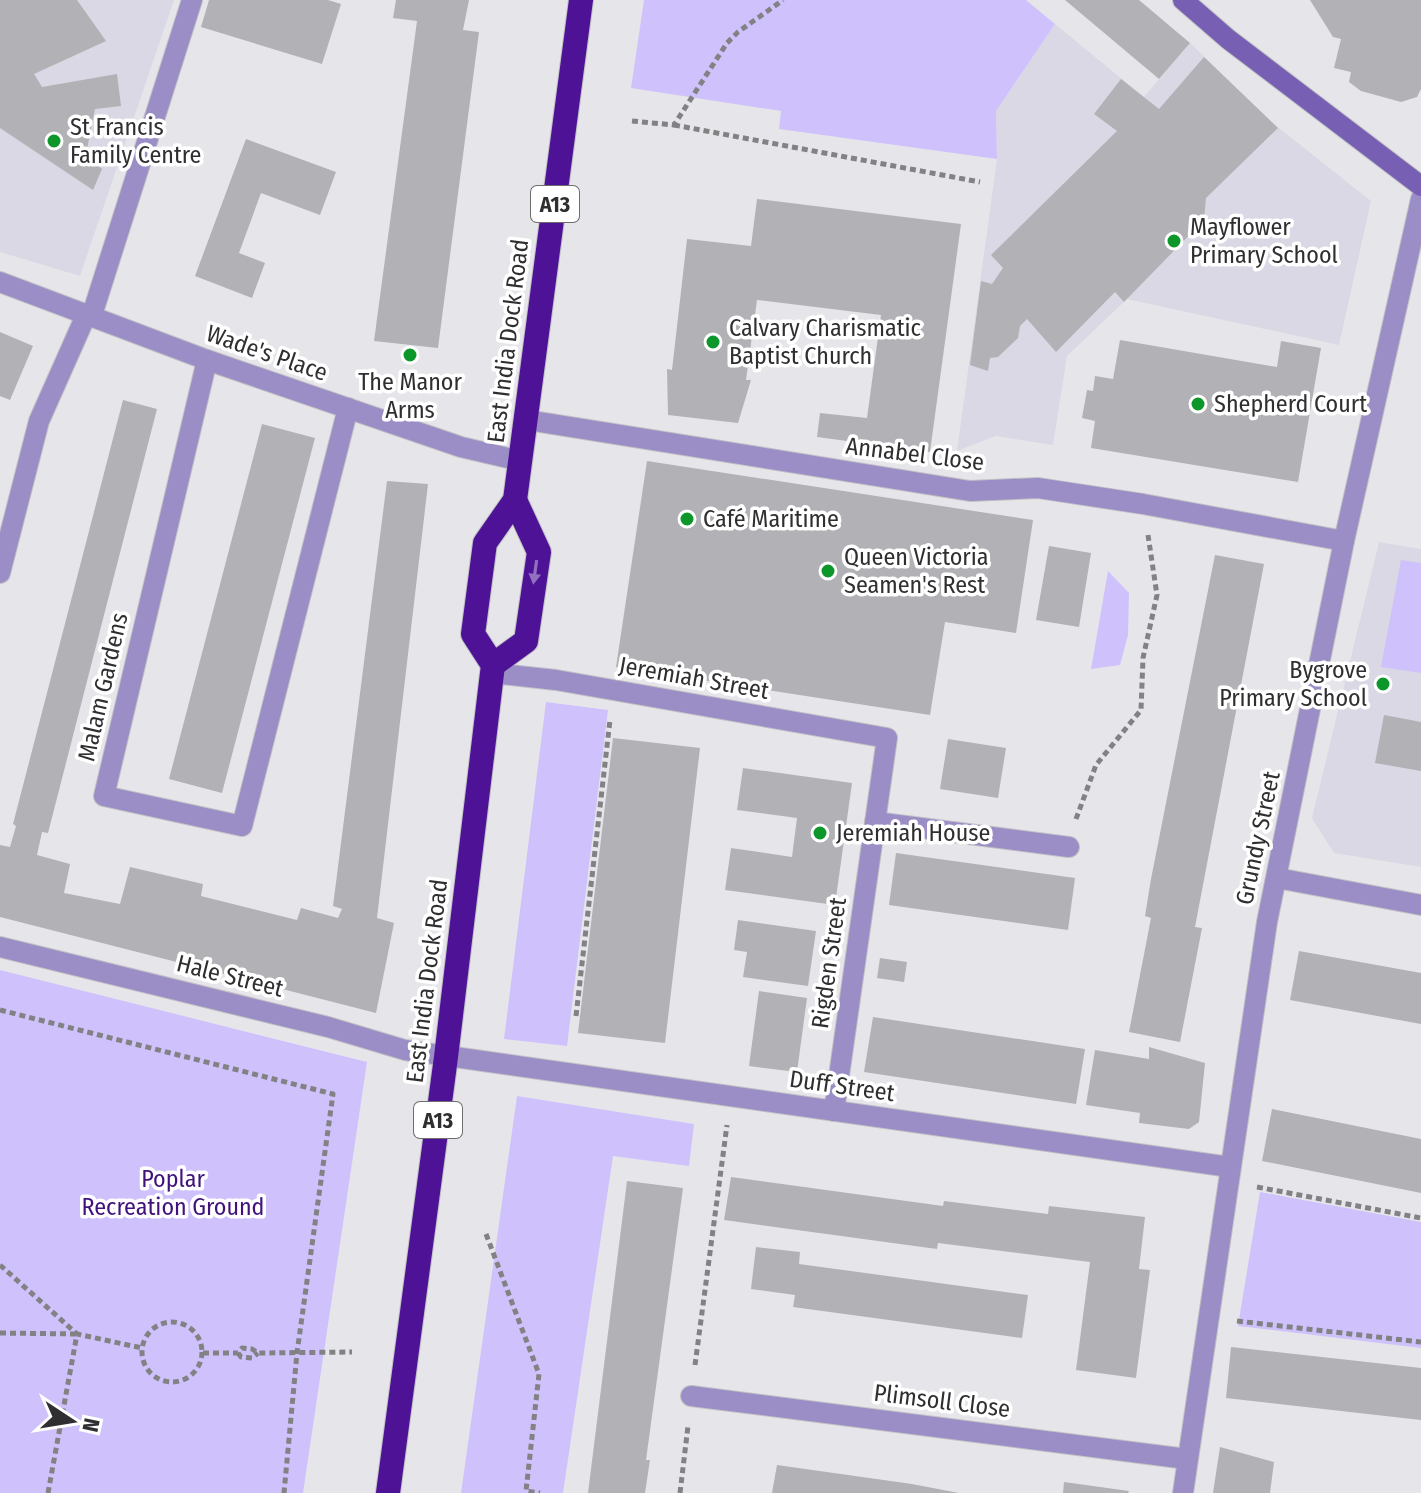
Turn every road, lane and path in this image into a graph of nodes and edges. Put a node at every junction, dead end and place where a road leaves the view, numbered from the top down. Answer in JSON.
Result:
{"nodes":[{"id":1,"x":192,"y":0,"type":"edge"},
{"id":2,"x":581,"y":0,"type":"edge"},
{"id":3,"x":783,"y":0,"type":"edge"},
{"id":4,"x":1183,"y":0,"type":"edge"},
{"id":5,"x":632,"y":121,"type":"dead end"},
{"id":6,"x":674,"y":125,"type":"junction"},
{"id":7,"x":980,"y":182,"type":"dead end"},
{"id":8,"x":1421,"y":186,"type":"edge"},
{"id":9,"x":1421,"y":199,"type":"edge"},
{"id":10,"x":0,"y":282,"type":"edge"},
{"id":11,"x":89,"y":314,"type":"junction"},
{"id":12,"x":207,"y":360,"type":"junction"},
{"id":13,"x":348,"y":408,"type":"junction"},
{"id":14,"x":527,"y":420,"type":"junction"},
{"id":15,"x":521,"y":461,"type":"junction"},
{"id":16,"x":515,"y":500,"type":"junction"},
{"id":17,"x":1143,"y":504,"type":"junction"},
{"id":18,"x":1344,"y":541,"type":"junction"},
{"id":19,"x":0,"y":573,"type":"edge"},
{"id":20,"x":492,"y":669,"type":"junction"},
{"id":21,"x":615,"y":691,"type":"junction"},
{"id":22,"x":887,"y":738,"type":"joint"},
{"id":23,"x":875,"y":822,"type":"junction"},
{"id":24,"x":1069,"y":847,"type":"joint"},
{"id":25,"x":1277,"y":878,"type":"junction"},
{"id":26,"x":1421,"y":905,"type":"edge"},
{"id":27,"x":0,"y":947,"type":"edge"},
{"id":28,"x":0,"y":1010,"type":"edge"},
{"id":29,"x":576,"y":1016,"type":"dead end"},
{"id":30,"x":446,"y":1057,"type":"junction"},
{"id":31,"x":730,"y":1096,"type":"junction"},
{"id":32,"x":834,"y":1111,"type":"junction"},
{"id":33,"x":1230,"y":1174,"type":"junction"},
{"id":34,"x":1421,"y":1218,"type":"edge"},
{"id":35,"x":486,"y":1234,"type":"dead end"},
{"id":36,"x":0,"y":1265,"type":"edge"},
{"id":37,"x":1208,"y":1317,"type":"junction"},
{"id":38,"x":0,"y":1333,"type":"edge"},
{"id":39,"x":77,"y":1334,"type":"junction"},
{"id":40,"x":1421,"y":1342,"type":"edge"},
{"id":41,"x":142,"y":1348,"type":"junction"},
{"id":42,"x":352,"y":1352,"type":"dead end"},
{"id":43,"x":203,"y":1353,"type":"junction"},
{"id":44,"x":297,"y":1353,"type":"junction"},
{"id":45,"x":691,"y":1396,"type":"junction"},
{"id":46,"x":1187,"y":1459,"type":"junction"},
{"id":47,"x":48,"y":1493,"type":"edge"},
{"id":48,"x":284,"y":1493,"type":"edge"},
{"id":49,"x":388,"y":1493,"type":"edge"},
{"id":50,"x":540,"y":1493,"type":"edge"},
{"id":51,"x":680,"y":1493,"type":"edge"},
{"id":52,"x":1183,"y":1493,"type":"edge"}],
"edges":[{"from":1,"to":11,"type":"street"},
{"from":2,"to":14,"type":"highway","name":"East India Dock Road","number":"A13"},
{"from":3,"to":6,"type":"path"},
{"from":4,"to":8,"type":"street"},
{"from":5,"to":6,"type":"path"},
{"from":6,"to":7,"type":"path"},
{"from":9,"to":18,"type":"street","name":"Grundy Street"},
{"from":10,"to":11,"type":"street","name":"Wade's Place"},
{"from":11,"to":12,"type":"street","name":"Wade's Place"},
{"from":11,"to":19,"type":"street"},
{"from":12,"to":13,"type":"street","name":"Wade's Place"},
{"from":12,"to":13,"type":"street","name":"Malam Gardens"},
{"from":13,"to":15,"type":"street","name":"Wade's Place"},
{"from":14,"to":15,"type":"highway","name":"East India Dock Road","number":"A13"},
{"from":14,"to":17,"type":"street","name":"Annabel Close"},
{"from":15,"to":16,"type":"highway","name":"East India Dock Road","number":"A13"},
{"from":16,"to":20,"type":"highway","name":"East India Dock Road","number":"A13"},
{"from":16,"to":20,"type":"highway","one_way":true},
{"from":17,"to":18,"type":"street","name":"Annabel Close"},
{"from":17,"to":24,"type":"path"},
{"from":18,"to":25,"type":"street","name":"Grundy Street"},
{"from":20,"to":21,"type":"street","name":"Jeremiah Street"},
{"from":20,"to":30,"type":"highway","name":"East India Dock Road","number":"A13"},
{"from":21,"to":22,"type":"street","name":"Jeremiah Street"},
{"from":21,"to":29,"type":"path"},
{"from":22,"to":23,"type":"street","name":"Rigden Street"},
{"from":23,"to":24,"type":"street"},
{"from":23,"to":32,"type":"street","name":"Rigden Street"},
{"from":25,"to":26,"type":"street"},
{"from":25,"to":33,"type":"street","name":"Grundy Street"},
{"from":27,"to":30,"type":"street","name":"Hale Street"},
{"from":28,"to":44,"type":"path"},
{"from":30,"to":31,"type":"street","name":"Duff Street"},
{"from":30,"to":49,"type":"highway","name":"East India Dock Road","number":"A13"},
{"from":31,"to":32,"type":"street","name":"Duff Street"},
{"from":31,"to":45,"type":"path"},
{"from":32,"to":33,"type":"street","name":"Duff Street"},
{"from":33,"to":34,"type":"path"},
{"from":33,"to":37,"type":"street","name":"Grundy Street"},
{"from":35,"to":50,"type":"path"},
{"from":36,"to":39,"type":"path"},
{"from":37,"to":40,"type":"path"},
{"from":37,"to":46,"type":"street","name":"Grundy Street"},
{"from":38,"to":39,"type":"path"},
{"from":39,"to":41,"type":"path"},
{"from":39,"to":47,"type":"path"},
{"from":41,"to":43,"type":"path"},
{"from":41,"to":43,"type":"path"},
{"from":42,"to":44,"type":"path"},
{"from":43,"to":44,"type":"path"},
{"from":44,"to":48,"type":"path"},
{"from":45,"to":46,"type":"street","name":"Plimsoll Close"},
{"from":45,"to":51,"type":"path"},
{"from":46,"to":52,"type":"street","name":"Grundy Street"}]}
